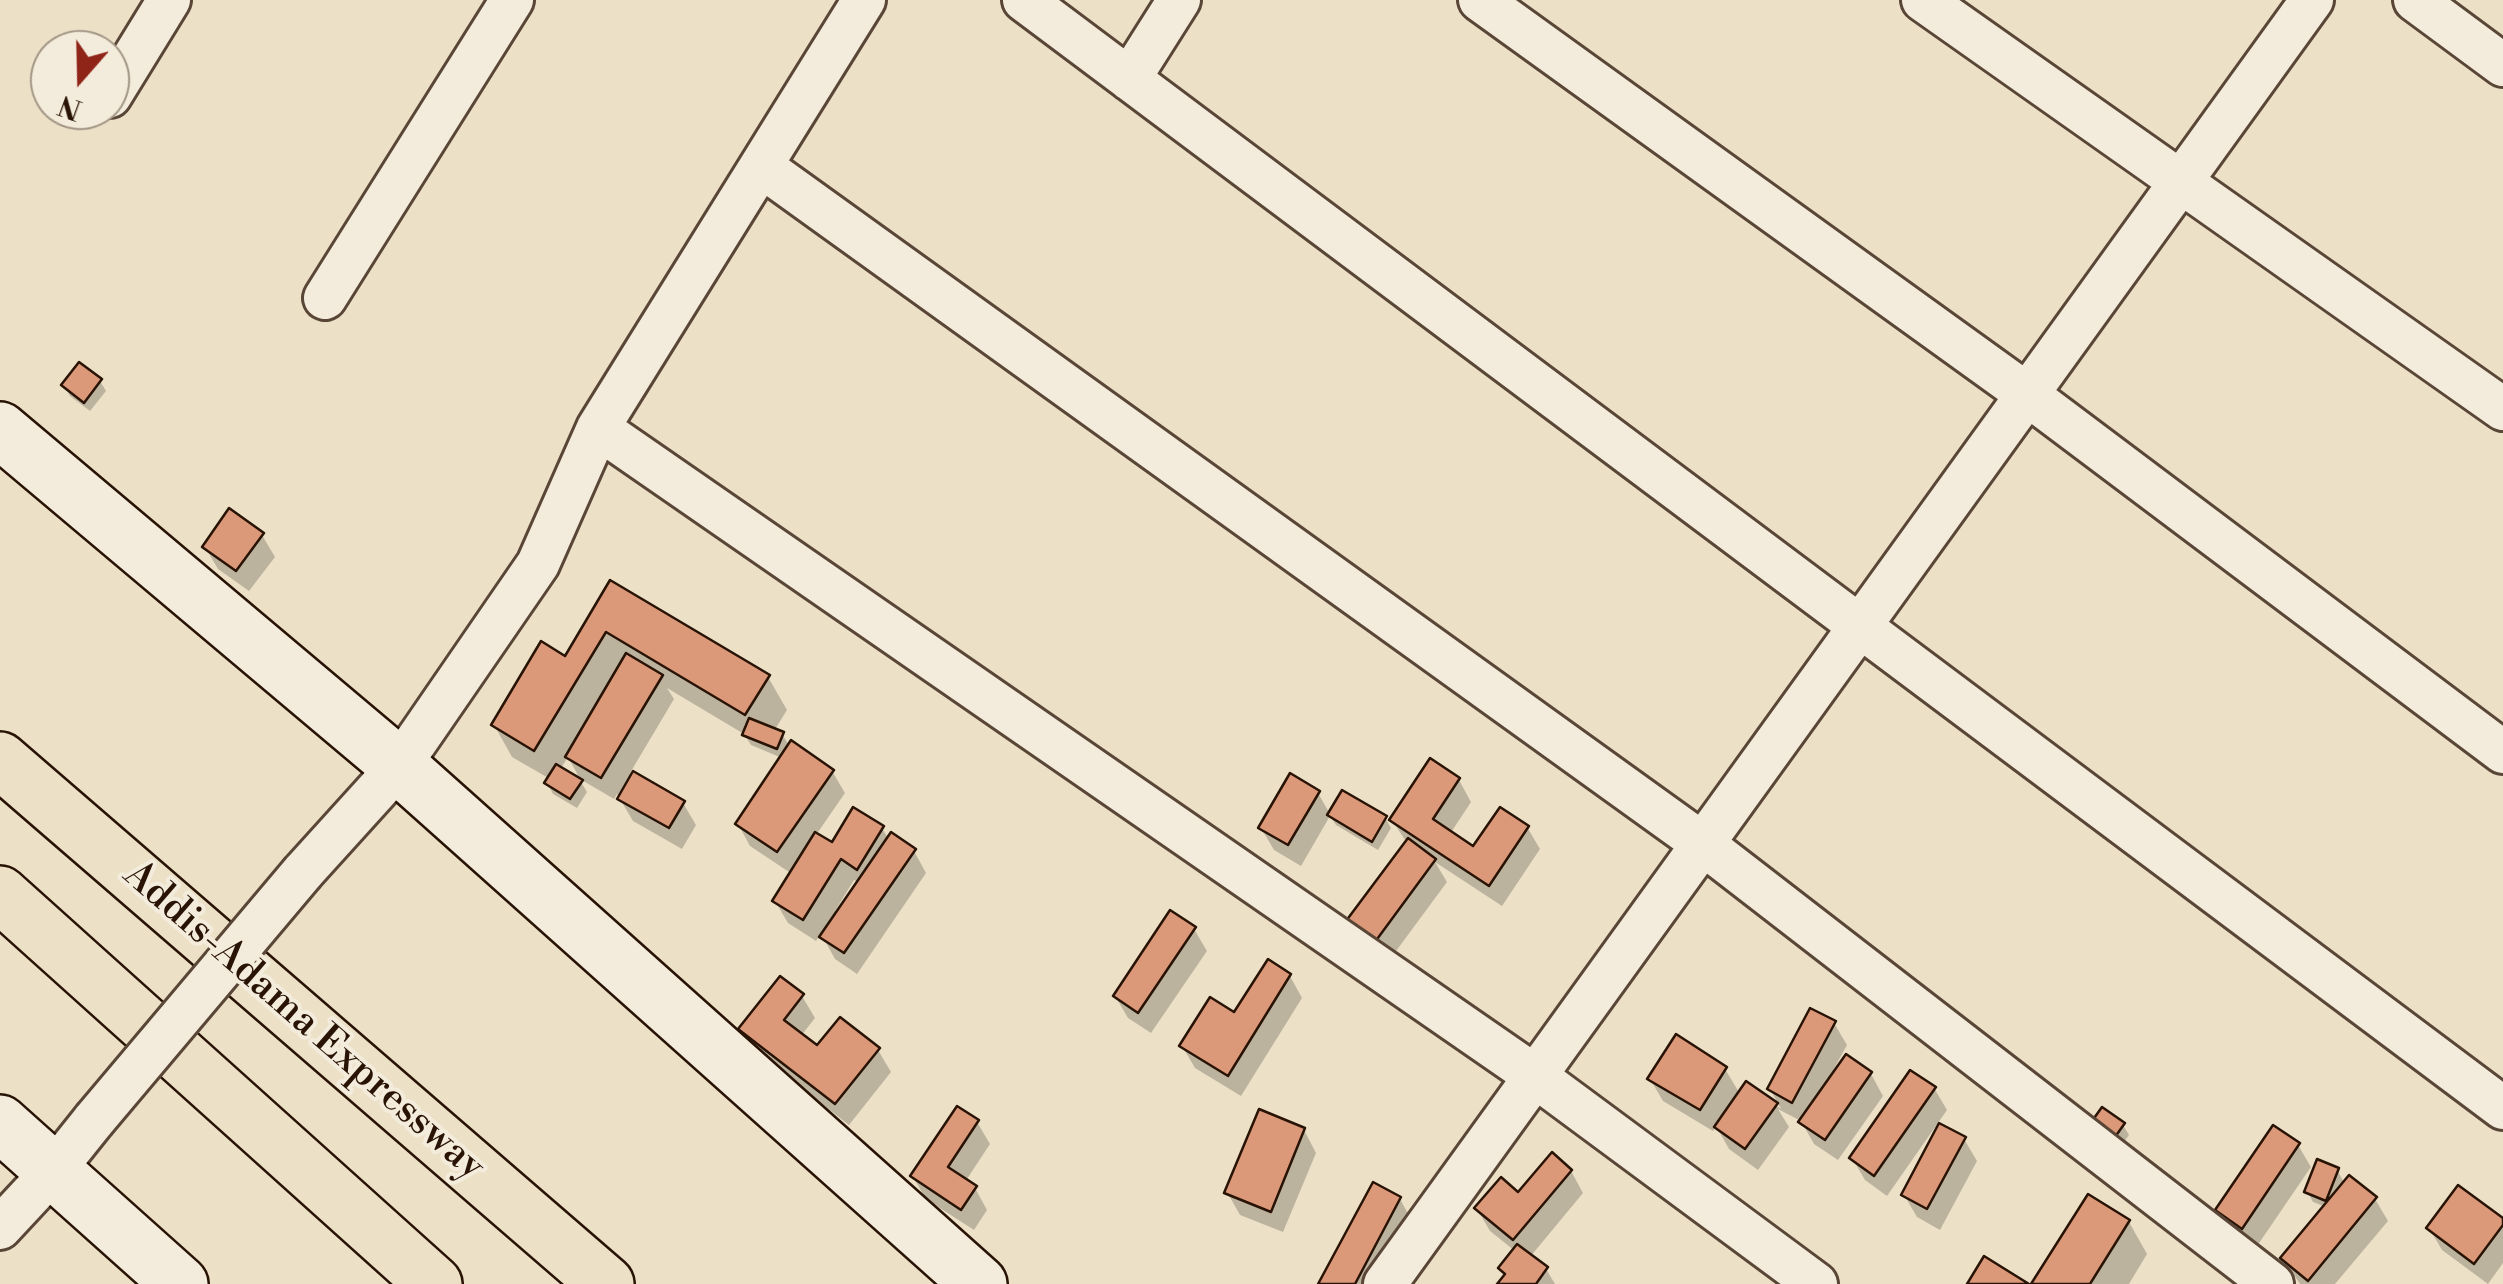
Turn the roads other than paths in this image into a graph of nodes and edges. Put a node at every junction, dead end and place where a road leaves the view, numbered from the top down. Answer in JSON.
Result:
{"nodes":[{"id":1,"x":169,"y":0,"type":"edge"},
{"id":2,"x":512,"y":0,"type":"edge"},
{"id":3,"x":864,"y":0,"type":"edge"},
{"id":4,"x":1024,"y":0,"type":"edge"},
{"id":5,"x":1179,"y":0,"type":"edge"},
{"id":6,"x":1480,"y":0,"type":"edge"},
{"id":7,"x":1923,"y":0,"type":"edge"},
{"id":8,"x":2312,"y":0,"type":"edge"},
{"id":9,"x":2414,"y":0,"type":"edge"},
{"id":10,"x":130,"y":64,"type":"edge"},
{"id":11,"x":2503,"y":65,"type":"edge"},
{"id":12,"x":1129,"y":79,"type":"junction"},
{"id":13,"x":761,"y":166,"type":"junction"},
{"id":14,"x":2182,"y":182,"type":"junction"},
{"id":15,"x":325,"y":298,"type":"dead end"},
{"id":16,"x":2028,"y":395,"type":"junction"},
{"id":17,"x":2503,"y":409,"type":"edge"},
{"id":18,"x":598,"y":428,"type":"junction"},
{"id":19,"x":0,"y":430,"type":"edge"},
{"id":20,"x":1860,"y":626,"type":"junction"},
{"id":21,"x":2503,"y":752,"type":"edge"},
{"id":22,"x":0,"y":760,"type":"edge"},
{"id":23,"x":399,"y":766,"type":"junction"},
{"id":24,"x":1703,"y":844,"type":"junction"},
{"id":25,"x":0,"y":894,"type":"edge"},
{"id":26,"x":1535,"y":1076,"type":"junction"},
{"id":27,"x":2503,"y":1108,"type":"edge"},
{"id":28,"x":0,"y":1123,"type":"edge"},
{"id":29,"x":54,"y":1170,"type":"junction"},
{"id":30,"x":0,"y":1228,"type":"edge"},
{"id":31,"x":1404,"y":1277,"type":"edge"},
{"id":32,"x":180,"y":1284,"type":"edge"},
{"id":33,"x":434,"y":1284,"type":"edge"},
{"id":34,"x":606,"y":1284,"type":"edge"},
{"id":35,"x":979,"y":1284,"type":"edge"},
{"id":36,"x":1816,"y":1284,"type":"edge"},
{"id":37,"x":2272,"y":1284,"type":"edge"}],
"edges":[{"from":1,"to":10,"type":"street"},
{"from":2,"to":15,"type":"street"},
{"from":3,"to":13,"type":"street"},
{"from":4,"to":12,"type":"street"},
{"from":5,"to":12,"type":"street"},
{"from":6,"to":16,"type":"street"},
{"from":7,"to":14,"type":"street"},
{"from":8,"to":14,"type":"street"},
{"from":9,"to":11,"type":"street"},
{"from":12,"to":20,"type":"street"},
{"from":13,"to":18,"type":"street"},
{"from":13,"to":24,"type":"street"},
{"from":14,"to":16,"type":"street"},
{"from":14,"to":17,"type":"street"},
{"from":16,"to":20,"type":"street"},
{"from":16,"to":21,"type":"street"},
{"from":18,"to":23,"type":"street"},
{"from":18,"to":26,"type":"street"},
{"from":19,"to":23,"type":"street"},
{"from":20,"to":24,"type":"street"},
{"from":20,"to":27,"type":"street"},
{"from":22,"to":34,"type":"highway","name":"Addis-Adama Expressway"},
{"from":23,"to":29,"type":"street","bridge":true},
{"from":23,"to":35,"type":"street"},
{"from":24,"to":26,"type":"street"},
{"from":24,"to":37,"type":"street"},
{"from":25,"to":33,"type":"highway"},
{"from":26,"to":31,"type":"street"},
{"from":26,"to":36,"type":"street"},
{"from":28,"to":29,"type":"street"},
{"from":29,"to":30,"type":"street"},
{"from":29,"to":32,"type":"street"}]}
